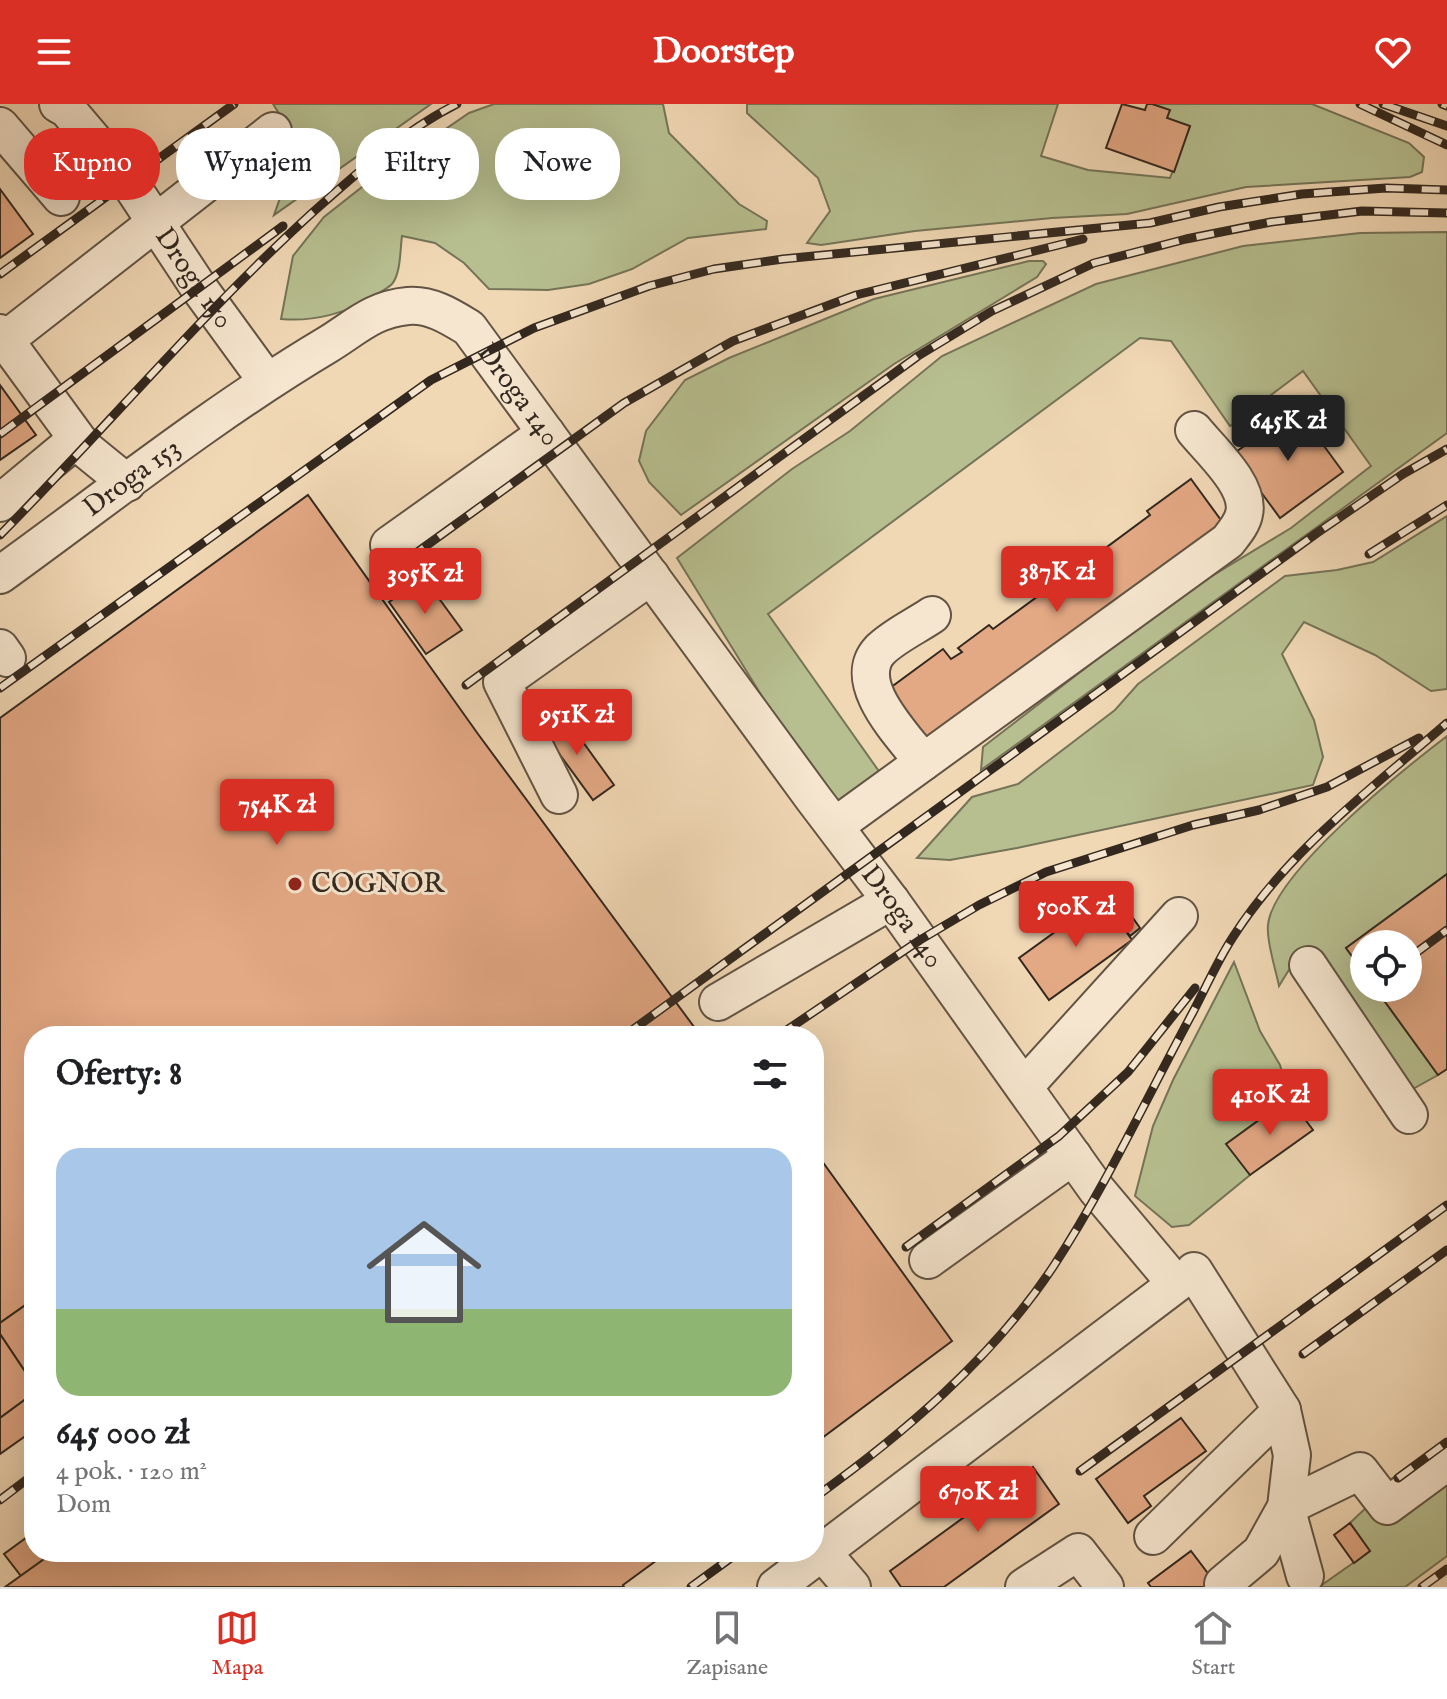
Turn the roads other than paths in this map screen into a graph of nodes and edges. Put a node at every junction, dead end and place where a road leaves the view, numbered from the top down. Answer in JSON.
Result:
{"nodes":[{"id":1,"x":58,"y":104,"type":"edge"},
{"id":2,"x":0,"y":126,"type":"edge"},
{"id":3,"x":24,"y":154,"type":"edge"},
{"id":4,"x":186,"y":200,"type":"edge"},
{"id":5,"x":156,"y":224,"type":"junction"},
{"id":6,"x":2,"y":337,"type":"edge"},
{"id":7,"x":266,"y":380,"type":"junction"},
{"id":8,"x":1194,"y":430,"type":"dead end"},
{"id":9,"x":546,"y":433,"type":"junction"},
{"id":10,"x":77,"y":439,"type":"junction"},
{"id":11,"x":127,"y":483,"type":"junction"},
{"id":12,"x":0,"y":503,"type":"edge"},
{"id":13,"x":389,"y":545,"type":"dead end"},
{"id":14,"x":0,"y":575,"type":"edge"},
{"id":15,"x":651,"y":576,"type":"junction"},
{"id":16,"x":932,"y":615,"type":"dead end"},
{"id":17,"x":923,"y":762,"type":"junction"},
{"id":18,"x":559,"y":795,"type":"dead end"},
{"id":19,"x":835,"y":826,"type":"junction"},
{"id":20,"x":891,"y":901,"type":"junction"},
{"id":21,"x":1179,"y":916,"type":"dead end"},
{"id":22,"x":1308,"y":965,"type":"dead end"},
{"id":23,"x":718,"y":1002,"type":"dead end"},
{"id":24,"x":1024,"y":1087,"type":"junction"},
{"id":25,"x":1409,"y":1115,"type":"dead end"},
{"id":26,"x":1073,"y":1156,"type":"junction"},
{"id":27,"x":928,"y":1260,"type":"dead end"},
{"id":28,"x":1194,"y":1271,"type":"dead end"},
{"id":29,"x":1282,"y":1410,"type":"junction"},
{"id":30,"x":1447,"y":1462,"type":"edge"},
{"id":31,"x":1286,"y":1507,"type":"junction"},
{"id":32,"x":1153,"y":1536,"type":"dead end"},
{"id":33,"x":824,"y":1550,"type":"edge"},
{"id":34,"x":824,"y":1554,"type":"edge"},
{"id":35,"x":809,"y":1562,"type":"edge"},
{"id":36,"x":1305,"y":1576,"type":"dead end"},
{"id":37,"x":1223,"y":1584,"type":"dead end"},
{"id":38,"x":776,"y":1587,"type":"edge"},
{"id":39,"x":852,"y":1587,"type":"edge"},
{"id":40,"x":1024,"y":1587,"type":"edge"},
{"id":41,"x":1105,"y":1587,"type":"edge"}],
"edges":[{"from":1,"to":5,"type":"lane","name":"Droga 150"},
{"from":2,"to":3,"type":"lane"},
{"from":4,"to":5,"type":"lane"},
{"from":5,"to":6,"type":"lane"},
{"from":5,"to":7,"type":"lane","name":"Droga 150"},
{"from":6,"to":10,"type":"lane"},
{"from":7,"to":9,"type":"lane","name":"Droga 140"},
{"from":7,"to":11,"type":"lane","name":"Droga 153"},
{"from":8,"to":17,"type":"lane"},
{"from":9,"to":13,"type":"lane"},
{"from":9,"to":15,"type":"lane","name":"Droga 140"},
{"from":10,"to":11,"type":"lane"},
{"from":10,"to":12,"type":"lane"},
{"from":11,"to":14,"type":"lane","name":"Droga 153"},
{"from":15,"to":18,"type":"lane"},
{"from":15,"to":19,"type":"lane","name":"Droga 140"},
{"from":16,"to":17,"type":"lane"},
{"from":17,"to":19,"type":"lane"},
{"from":19,"to":20,"type":"lane","name":"Droga 140"},
{"from":20,"to":23,"type":"lane"},
{"from":20,"to":24,"type":"lane","name":"Droga 140"},
{"from":21,"to":24,"type":"lane"},
{"from":22,"to":25,"type":"lane"},
{"from":24,"to":26,"type":"lane","name":"Droga 140"},
{"from":26,"to":27,"type":"lane"},
{"from":26,"to":33,"type":"lane","name":"Droga 140"},
{"from":28,"to":29,"type":"lane"},
{"from":29,"to":31,"type":"lane"},
{"from":29,"to":32,"type":"lane"},
{"from":30,"to":31,"type":"lane"},
{"from":31,"to":36,"type":"lane"},
{"from":31,"to":37,"type":"lane"},
{"from":34,"to":39,"type":"lane"},
{"from":35,"to":38,"type":"lane","name":"Droga 140"},
{"from":40,"to":41,"type":"lane"}]}
